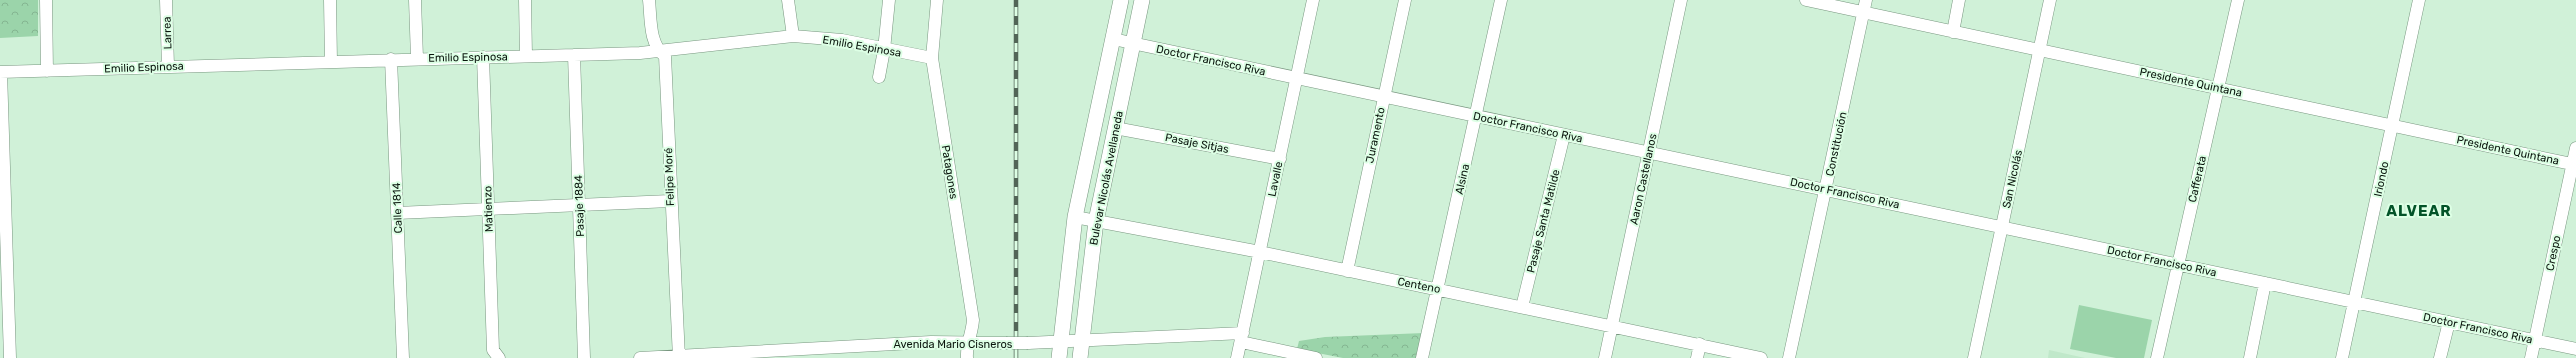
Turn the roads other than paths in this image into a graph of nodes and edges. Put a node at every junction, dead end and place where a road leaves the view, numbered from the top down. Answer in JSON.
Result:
{"nodes":[{"id":1,"x":46,"y":0,"type":"edge"},
{"id":2,"x":166,"y":0,"type":"edge"},
{"id":3,"x":330,"y":0,"type":"edge"},
{"id":4,"x":415,"y":0,"type":"edge"},
{"id":5,"x":525,"y":0,"type":"edge"},
{"id":6,"x":649,"y":0,"type":"edge"},
{"id":7,"x":788,"y":0,"type":"edge"},
{"id":8,"x":889,"y":0,"type":"edge"},
{"id":9,"x":937,"y":0,"type":"edge"},
{"id":10,"x":1121,"y":0,"type":"edge"},
{"id":11,"x":1142,"y":0,"type":"edge"},
{"id":12,"x":1313,"y":0,"type":"edge"},
{"id":13,"x":1405,"y":0,"type":"edge"},
{"id":14,"x":1501,"y":0,"type":"edge"},
{"id":15,"x":1681,"y":0,"type":"edge"},
{"id":16,"x":1806,"y":0,"type":"edge"},
{"id":17,"x":1866,"y":0,"type":"edge"},
{"id":18,"x":1959,"y":0,"type":"edge"},
{"id":19,"x":2050,"y":0,"type":"edge"},
{"id":20,"x":2238,"y":0,"type":"edge"},
{"id":21,"x":2419,"y":0,"type":"edge"},
{"id":22,"x":1863,"y":12,"type":"junction"},
{"id":23,"x":1953,"y":32,"type":"junction"},
{"id":24,"x":793,"y":36,"type":"junction"},
{"id":25,"x":1113,"y":39,"type":"junction"},
{"id":26,"x":1133,"y":43,"type":"junction"},
{"id":27,"x":884,"y":50,"type":"junction"},
{"id":28,"x":2039,"y":50,"type":"junction"},
{"id":29,"x":658,"y":51,"type":"junction"},
{"id":30,"x":526,"y":55,"type":"junction"},
{"id":31,"x":574,"y":55,"type":"junction"},
{"id":32,"x":484,"y":57,"type":"junction"},
{"id":33,"x":417,"y":58,"type":"junction"},
{"id":34,"x":932,"y":58,"type":"junction"},
{"id":35,"x":391,"y":59,"type":"junction"},
{"id":36,"x":331,"y":61,"type":"junction"},
{"id":37,"x":168,"y":66,"type":"junction"},
{"id":38,"x":47,"y":71,"type":"junction"},
{"id":39,"x":0,"y":72,"type":"edge"},
{"id":40,"x":879,"y":77,"type":"dead end"},
{"id":41,"x":1297,"y":78,"type":"junction"},
{"id":42,"x":2218,"y":88,"type":"junction"},
{"id":43,"x":1383,"y":96,"type":"junction"},
{"id":44,"x":1476,"y":116,"type":"junction"},
{"id":45,"x":2392,"y":125,"type":"junction"},
{"id":46,"x":1115,"y":128,"type":"junction"},
{"id":47,"x":1564,"y":134,"type":"junction"},
{"id":48,"x":2576,"y":148,"type":"edge"},
{"id":49,"x":1649,"y":152,"type":"junction"},
{"id":50,"x":1280,"y":159,"type":"junction"},
{"id":51,"x":2574,"y":164,"type":"edge"},
{"id":52,"x":1826,"y":189,"type":"junction"},
{"id":53,"x":670,"y":201,"type":"junction"},
{"id":54,"x":579,"y":205,"type":"junction"},
{"id":55,"x":488,"y":209,"type":"junction"},
{"id":56,"x":397,"y":213,"type":"junction"},
{"id":57,"x":1075,"y":217,"type":"junction"},
{"id":58,"x":1096,"y":221,"type":"junction"},
{"id":59,"x":3,"y":224,"type":"edge"},
{"id":60,"x":2002,"y":227,"type":"junction"},
{"id":61,"x":1260,"y":252,"type":"junction"},
{"id":62,"x":2177,"y":264,"type":"junction"},
{"id":63,"x":1347,"y":271,"type":"junction"},
{"id":64,"x":2265,"y":283,"type":"junction"},
{"id":65,"x":1437,"y":289,"type":"junction"},
{"id":66,"x":2354,"y":302,"type":"junction"},
{"id":67,"x":1522,"y":307,"type":"junction"},
{"id":68,"x":2449,"y":322,"type":"junction"},
{"id":69,"x":1611,"y":326,"type":"junction"},
{"id":70,"x":1242,"y":338,"type":"junction"},
{"id":71,"x":1081,"y":340,"type":"junction"},
{"id":72,"x":2535,"y":340,"type":"junction"},
{"id":73,"x":1060,"y":341,"type":"junction"},
{"id":74,"x":967,"y":342,"type":"junction"},
{"id":75,"x":1700,"y":344,"type":"junction"},
{"id":76,"x":2576,"y":349,"type":"edge"},
{"id":77,"x":679,"y":357,"type":"edge"},
{"id":78,"x":10,"y":358,"type":"edge"},
{"id":79,"x":403,"y":358,"type":"edge"},
{"id":80,"x":499,"y":358,"type":"edge"},
{"id":81,"x":584,"y":358,"type":"edge"},
{"id":82,"x":640,"y":358,"type":"edge"},
{"id":83,"x":967,"y":358,"type":"edge"},
{"id":84,"x":1059,"y":358,"type":"edge"},
{"id":85,"x":1080,"y":358,"type":"edge"},
{"id":86,"x":1237,"y":358,"type":"edge"},
{"id":87,"x":1316,"y":358,"type":"edge"},
{"id":88,"x":1422,"y":358,"type":"edge"},
{"id":89,"x":1605,"y":358,"type":"edge"},
{"id":90,"x":1697,"y":358,"type":"edge"},
{"id":91,"x":1761,"y":358,"type":"edge"},
{"id":92,"x":1789,"y":358,"type":"edge"},
{"id":93,"x":1974,"y":358,"type":"edge"},
{"id":94,"x":2158,"y":358,"type":"edge"},
{"id":95,"x":2250,"y":358,"type":"edge"},
{"id":96,"x":2342,"y":358,"type":"edge"},
{"id":97,"x":2440,"y":358,"type":"edge"},
{"id":98,"x":2531,"y":358,"type":"edge"}],
"edges":[{"from":1,"to":38,"type":"street"},
{"from":2,"to":37,"type":"street","name":"Larrea"},
{"from":3,"to":36,"type":"street"},
{"from":4,"to":33,"type":"street"},
{"from":5,"to":30,"type":"street"},
{"from":6,"to":29,"type":"street","name":"Felipe Moré"},
{"from":7,"to":24,"type":"street"},
{"from":8,"to":27,"type":"street"},
{"from":9,"to":34,"type":"street","name":"Patagones"},
{"from":10,"to":25,"type":"main road","name":"Bulevar Nicolás Avellaneda"},
{"from":11,"to":26,"type":"main road","name":"Bulevar Nicolás Avellaneda"},
{"from":12,"to":41,"type":"street","name":"Lavalle"},
{"from":13,"to":43,"type":"street","name":"Juramento"},
{"from":14,"to":44,"type":"street","name":"Alsina"},
{"from":15,"to":49,"type":"street","name":"Aaron Castellanos"},
{"from":16,"to":22,"type":"street","name":"Presidente Quintana"},
{"from":17,"to":22,"type":"street","name":"Constitución"},
{"from":18,"to":23,"type":"street"},
{"from":19,"to":28,"type":"street","name":"San Nicolás"},
{"from":20,"to":42,"type":"street","name":"Cafferata"},
{"from":21,"to":45,"type":"street","name":"Iriondo"},
{"from":22,"to":23,"type":"street","name":"Presidente Quintana"},
{"from":22,"to":52,"type":"street","name":"Constitución"},
{"from":23,"to":28,"type":"street","name":"Presidente Quintana"},
{"from":24,"to":27,"type":"street","name":"Emilio Espinosa"},
{"from":24,"to":29,"type":"street","name":"Emilio Espinosa"},
{"from":25,"to":26,"type":"street","name":"Doctor Francisco Riva"},
{"from":25,"to":57,"type":"main road","name":"Bulevar Nicolás Avellaneda"},
{"from":26,"to":41,"type":"street","name":"Doctor Francisco Riva"},
{"from":26,"to":46,"type":"main road","name":"Bulevar Nicolás Avellaneda"},
{"from":27,"to":34,"type":"street","name":"Emilio Espinosa"},
{"from":27,"to":40,"type":"street"},
{"from":28,"to":42,"type":"street","name":"Presidente Quintana"},
{"from":28,"to":60,"type":"street","name":"San Nicolás"},
{"from":29,"to":31,"type":"street","name":"Emilio Espinosa"},
{"from":29,"to":53,"type":"street","name":"Felipe Moré"},
{"from":30,"to":31,"type":"street","name":"Emilio Espinosa"},
{"from":30,"to":32,"type":"street","name":"Emilio Espinosa"},
{"from":31,"to":54,"type":"street","name":"Pasaje 1884"},
{"from":32,"to":33,"type":"street","name":"Emilio Espinosa"},
{"from":32,"to":55,"type":"street","name":"Matienzo"},
{"from":33,"to":35,"type":"street","name":"Emilio Espinosa"},
{"from":34,"to":74,"type":"street","name":"Patagones"},
{"from":35,"to":36,"type":"street","name":"Emilio Espinosa"},
{"from":35,"to":56,"type":"street","name":"Calle 1814"},
{"from":36,"to":37,"type":"street","name":"Emilio Espinosa"},
{"from":37,"to":38,"type":"street","name":"Emilio Espinosa"},
{"from":38,"to":39,"type":"street","name":"Emilio Espinosa"},
{"from":39,"to":59,"type":"street"},
{"from":41,"to":43,"type":"street","name":"Doctor Francisco Riva"},
{"from":41,"to":50,"type":"street","name":"Lavalle"},
{"from":42,"to":45,"type":"street","name":"Presidente Quintana"},
{"from":42,"to":62,"type":"street","name":"Cafferata"},
{"from":43,"to":44,"type":"street","name":"Doctor Francisco Riva"},
{"from":43,"to":63,"type":"street","name":"Juramento"},
{"from":44,"to":47,"type":"street","name":"Doctor Francisco Riva"},
{"from":44,"to":65,"type":"street","name":"Alsina"},
{"from":45,"to":51,"type":"street","name":"Presidente Quintana"},
{"from":45,"to":66,"type":"street","name":"Iriondo"},
{"from":46,"to":50,"type":"street","name":"Pasaje Sitjas"},
{"from":46,"to":58,"type":"main road","name":"Bulevar Nicolás Avellaneda"},
{"from":47,"to":49,"type":"street","name":"Doctor Francisco Riva"},
{"from":47,"to":67,"type":"street","name":"Pasaje Santa Matilde"},
{"from":48,"to":51,"type":"street","name":"Crespo"},
{"from":49,"to":52,"type":"street","name":"Doctor Francisco Riva"},
{"from":49,"to":69,"type":"street","name":"Aaron Castellanos"},
{"from":50,"to":61,"type":"street","name":"Lavalle"},
{"from":51,"to":72,"type":"street","name":"Crespo"},
{"from":52,"to":60,"type":"street","name":"Doctor Francisco Riva"},
{"from":52,"to":92,"type":"street","name":"Constitución"},
{"from":53,"to":54,"type":"street"},
{"from":53,"to":77,"type":"street","name":"Felipe Moré"},
{"from":54,"to":55,"type":"street"},
{"from":54,"to":81,"type":"street","name":"Pasaje 1884"},
{"from":55,"to":56,"type":"street"},
{"from":55,"to":80,"type":"street","name":"Matienzo"},
{"from":56,"to":79,"type":"street","name":"Calle 1814"},
{"from":57,"to":58,"type":"street","name":"Centeno"},
{"from":57,"to":73,"type":"main road","name":"Bulevar Nicolás Avellaneda"},
{"from":58,"to":61,"type":"street","name":"Centeno"},
{"from":58,"to":71,"type":"main road","name":"Bulevar Nicolás Avellaneda"},
{"from":59,"to":78,"type":"street"},
{"from":60,"to":62,"type":"street","name":"Doctor Francisco Riva"},
{"from":60,"to":93,"type":"street","name":"San Nicolás"},
{"from":61,"to":63,"type":"street","name":"Centeno"},
{"from":61,"to":70,"type":"street","name":"Lavalle"},
{"from":62,"to":64,"type":"street","name":"Doctor Francisco Riva"},
{"from":62,"to":94,"type":"street","name":"Cafferata"},
{"from":63,"to":65,"type":"street","name":"Centeno"},
{"from":64,"to":66,"type":"street","name":"Doctor Francisco Riva"},
{"from":64,"to":95,"type":"street"},
{"from":65,"to":67,"type":"street","name":"Centeno"},
{"from":65,"to":88,"type":"street","name":"Alsina"},
{"from":66,"to":68,"type":"street","name":"Doctor Francisco Riva"},
{"from":66,"to":96,"type":"street","name":"Iriondo"},
{"from":67,"to":69,"type":"street","name":"Centeno"},
{"from":68,"to":72,"type":"street","name":"Doctor Francisco Riva"},
{"from":68,"to":97,"type":"street"},
{"from":69,"to":75,"type":"street","name":"Centeno"},
{"from":69,"to":89,"type":"street","name":"Aaron Castellanos"},
{"from":70,"to":71,"type":"street","name":"Avenida Mario Cisneros"},
{"from":70,"to":86,"type":"street","name":"Lavalle"},
{"from":70,"to":87,"type":"street","name":"Avenida Mario Cisneros"},
{"from":71,"to":73,"type":"street","name":"Avenida Mario Cisneros"},
{"from":71,"to":85,"type":"main road","name":"Bulevar Nicolás Avellaneda"},
{"from":72,"to":76,"type":"street","name":"Doctor Francisco Riva"},
{"from":72,"to":98,"type":"street","name":"Crespo"},
{"from":73,"to":74,"type":"street","name":"Avenida Mario Cisneros","bridge":true},
{"from":73,"to":84,"type":"main road","name":"Bulevar Nicolás Avellaneda"},
{"from":74,"to":77,"type":"street","name":"Avenida Mario Cisneros"},
{"from":74,"to":83,"type":"street","name":"Patagones"},
{"from":75,"to":90,"type":"street"},
{"from":75,"to":91,"type":"street","name":"Centeno"},
{"from":77,"to":82,"type":"street","name":"Avenida Mario Cisneros"}]}
